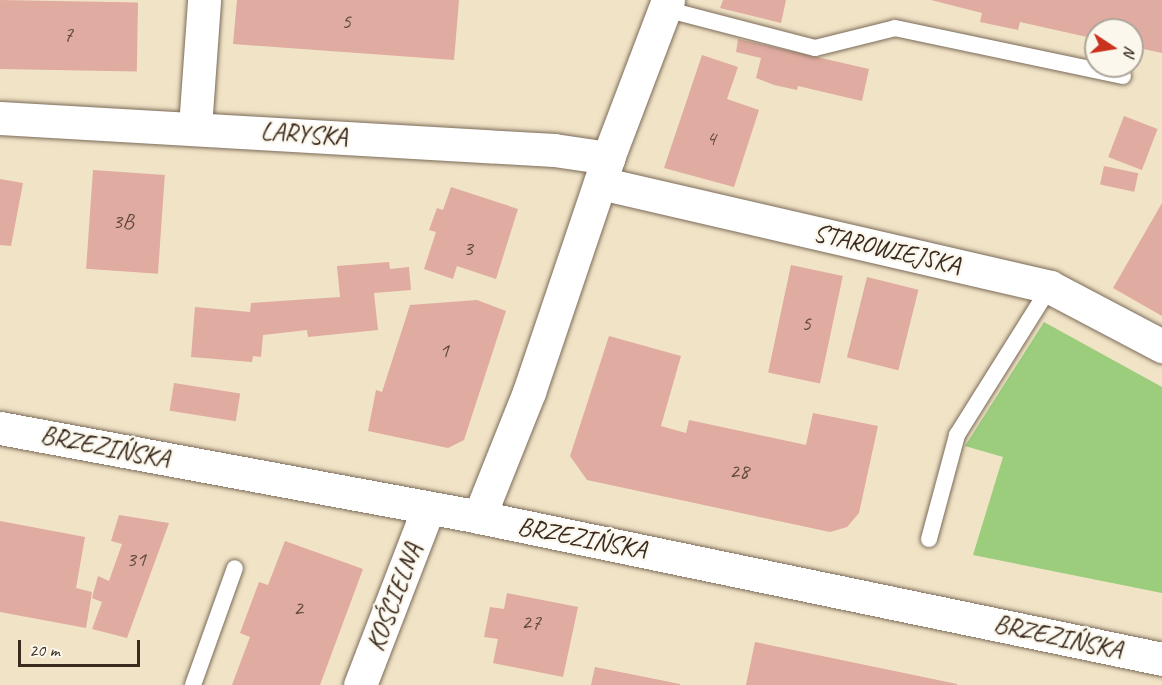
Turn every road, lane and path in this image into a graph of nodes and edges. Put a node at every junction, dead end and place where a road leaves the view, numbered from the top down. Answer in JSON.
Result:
{"nodes":[{"id":1,"x":204,"y":0,"type":"edge"},
{"id":2,"x":666,"y":5,"type":"edge"},
{"id":3,"x":1084,"y":68,"type":"edge"},
{"id":4,"x":0,"y":118,"type":"edge"},
{"id":5,"x":195,"y":128,"type":"junction"},
{"id":6,"x":604,"y":170,"type":"junction"},
{"id":7,"x":1050,"y":287,"type":"junction"},
{"id":8,"x":1162,"y":346,"type":"edge"},
{"id":9,"x":0,"y":428,"type":"edge"},
{"id":10,"x":428,"y":509,"type":"junction"},
{"id":11,"x":479,"y":517,"type":"junction"},
{"id":12,"x":928,"y":539,"type":"dead end"},
{"id":13,"x":236,"y":568,"type":"dead end"},
{"id":14,"x":1162,"y":659,"type":"edge"},
{"id":15,"x":192,"y":685,"type":"edge"},
{"id":16,"x":360,"y":685,"type":"edge"}],
"edges":[{"from":1,"to":5,"type":"street"},
{"from":2,"to":3,"type":"lane"},
{"from":2,"to":6,"type":"street"},
{"from":4,"to":5,"type":"street","name":"LARYSKA"},
{"from":5,"to":6,"type":"street","name":"LARYSKA"},
{"from":6,"to":7,"type":"street","name":"STAROWIEJSKA"},
{"from":6,"to":11,"type":"street"},
{"from":7,"to":8,"type":"street","name":"STAROWIEJSKA"},
{"from":7,"to":12,"type":"lane"},
{"from":9,"to":10,"type":"street","name":"BRZEZIŃSKA"},
{"from":10,"to":11,"type":"street","name":"BRZEZIŃSKA"},
{"from":10,"to":16,"type":"street","name":"KOŚCIELNA"},
{"from":11,"to":14,"type":"street","name":"BRZEZIŃSKA"},
{"from":13,"to":15,"type":"lane"}]}
